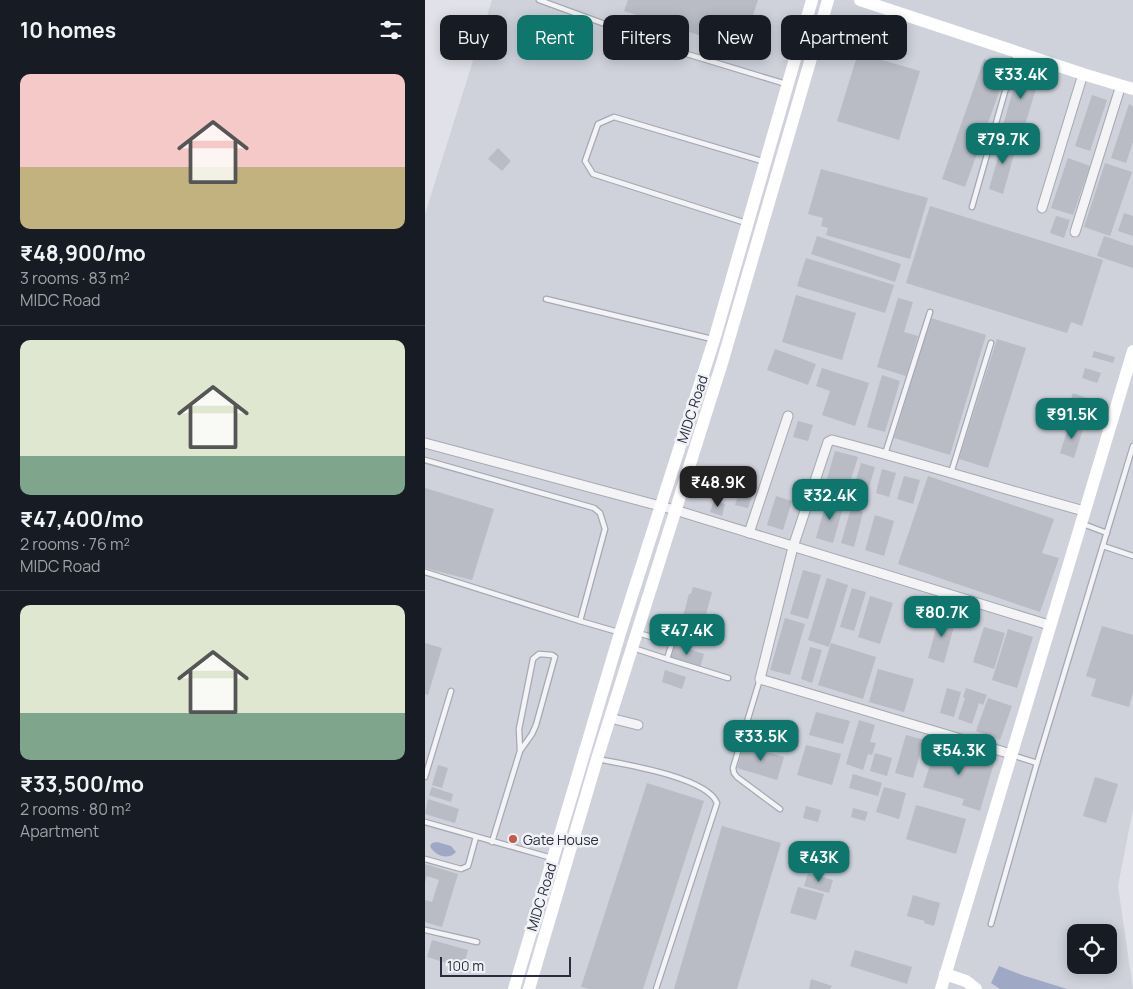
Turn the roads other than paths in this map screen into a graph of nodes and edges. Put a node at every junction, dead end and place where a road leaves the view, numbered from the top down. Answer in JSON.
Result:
{"nodes":[{"id":1,"x":539,"y":0,"type":"edge"},
{"id":2,"x":812,"y":0,"type":"edge"},
{"id":3,"x":828,"y":0,"type":"edge"},
{"id":4,"x":860,"y":0,"type":"edge"},
{"id":5,"x":1016,"y":52,"type":"junction"},
{"id":6,"x":1083,"y":74,"type":"junction"},
{"id":7,"x":788,"y":84,"type":"junction"},
{"id":8,"x":1127,"y":87,"type":"edge"},
{"id":9,"x":765,"y":162,"type":"junction"},
{"id":10,"x":972,"y":207,"type":"dead end"},
{"id":11,"x":1042,"y":208,"type":"dead end"},
{"id":12,"x":747,"y":224,"type":"junction"},
{"id":13,"x":1075,"y":232,"type":"dead end"},
{"id":14,"x":546,"y":299,"type":"dead end"},
{"id":15,"x":930,"y":312,"type":"dead end"},
{"id":16,"x":713,"y":340,"type":"junction"},
{"id":17,"x":991,"y":343,"type":"dead end"},
{"id":18,"x":1133,"y":351,"type":"edge"},
{"id":19,"x":788,"y":416,"type":"dead end"},
{"id":20,"x":425,"y":443,"type":"edge"},
{"id":21,"x":1133,"y":446,"type":"edge"},
{"id":22,"x":885,"y":454,"type":"junction"},
{"id":23,"x":425,"y":460,"type":"edge"},
{"id":24,"x":951,"y":474,"type":"junction"},
{"id":25,"x":661,"y":506,"type":"junction"},
{"id":26,"x":675,"y":510,"type":"junction"},
{"id":27,"x":1082,"y":518,"type":"junction"},
{"id":28,"x":749,"y":533,"type":"junction"},
{"id":29,"x":1107,"y":533,"type":"junction"},
{"id":30,"x":1103,"y":546,"type":"junction"},
{"id":31,"x":793,"y":547,"type":"junction"},
{"id":32,"x":1133,"y":556,"type":"edge"},
{"id":33,"x":425,"y":572,"type":"edge"},
{"id":34,"x":580,"y":622,"type":"junction"},
{"id":35,"x":1049,"y":625,"type":"junction"},
{"id":36,"x":637,"y":632,"type":"junction"},
{"id":37,"x":620,"y":633,"type":"junction"},
{"id":38,"x":632,"y":648,"type":"junction"},
{"id":39,"x":667,"y":659,"type":"junction"},
{"id":40,"x":727,"y":678,"type":"dead end"},
{"id":41,"x":760,"y":678,"type":"junction"},
{"id":42,"x":451,"y":691,"type":"dead end"},
{"id":43,"x":610,"y":718,"type":"junction"},
{"id":44,"x":638,"y":725,"type":"dead end"},
{"id":45,"x":520,"y":751,"type":"junction"},
{"id":46,"x":1011,"y":754,"type":"junction"},
{"id":47,"x":597,"y":759,"type":"junction"},
{"id":48,"x":1037,"y":763,"type":"junction"},
{"id":49,"x":425,"y":776,"type":"edge"},
{"id":50,"x":780,"y":809,"type":"dead end"},
{"id":51,"x":425,"y":822,"type":"edge"},
{"id":52,"x":476,"y":837,"type":"junction"},
{"id":53,"x":492,"y":842,"type":"junction"},
{"id":54,"x":553,"y":858,"type":"junction"},
{"id":55,"x":425,"y":859,"type":"edge"},
{"id":56,"x":991,"y":924,"type":"dead end"},
{"id":57,"x":425,"y":930,"type":"edge"},
{"id":58,"x":477,"y":942,"type":"dead end"},
{"id":59,"x":945,"y":974,"type":"junction"},
{"id":60,"x":514,"y":989,"type":"edge"},
{"id":61,"x":529,"y":989,"type":"edge"},
{"id":62,"x":656,"y":989,"type":"edge"},
{"id":63,"x":941,"y":989,"type":"edge"},
{"id":64,"x":977,"y":989,"type":"edge"}],
"edges":[{"from":1,"to":7,"type":"lane"},
{"from":2,"to":7,"type":"main road","name":"MIDC Road"},
{"from":3,"to":26,"type":"main road","name":"MIDC Road"},
{"from":4,"to":5,"type":"main road"},
{"from":5,"to":6,"type":"main road"},
{"from":5,"to":10,"type":"lane"},
{"from":6,"to":8,"type":"main road"},
{"from":6,"to":11,"type":"street"},
{"from":7,"to":9,"type":"main road","name":"MIDC Road"},
{"from":8,"to":13,"type":"street"},
{"from":9,"to":12,"type":"main road","name":"MIDC Road"},
{"from":9,"to":12,"type":"lane"},
{"from":12,"to":16,"type":"main road","name":"MIDC Road"},
{"from":14,"to":16,"type":"lane"},
{"from":15,"to":22,"type":"lane"},
{"from":16,"to":25,"type":"main road","name":"MIDC Road"},
{"from":17,"to":24,"type":"lane"},
{"from":18,"to":27,"type":"main road"},
{"from":19,"to":28,"type":"street"},
{"from":20,"to":25,"type":"street"},
{"from":21,"to":29,"type":"lane"},
{"from":22,"to":24,"type":"street"},
{"from":22,"to":31,"type":"street"},
{"from":23,"to":34,"type":"lane"},
{"from":24,"to":27,"type":"street"},
{"from":25,"to":26,"type":"street"},
{"from":25,"to":37,"type":"main road","name":"MIDC Road"},
{"from":26,"to":28,"type":"street"},
{"from":26,"to":36,"type":"main road","name":"MIDC Road"},
{"from":27,"to":29,"type":"lane"},
{"from":27,"to":35,"type":"main road"},
{"from":28,"to":31,"type":"street"},
{"from":29,"to":30,"type":"lane"},
{"from":30,"to":32,"type":"lane"},
{"from":30,"to":48,"type":"lane"},
{"from":31,"to":35,"type":"street"},
{"from":31,"to":41,"type":"street"},
{"from":33,"to":34,"type":"lane"},
{"from":34,"to":37,"type":"lane"},
{"from":35,"to":46,"type":"main road"},
{"from":36,"to":38,"type":"main road","name":"MIDC Road"},
{"from":36,"to":39,"type":"lane"},
{"from":37,"to":54,"type":"main road","name":"MIDC Road"},
{"from":38,"to":39,"type":"lane"},
{"from":38,"to":43,"type":"main road","name":"MIDC Road"},
{"from":39,"to":40,"type":"lane"},
{"from":41,"to":46,"type":"street"},
{"from":41,"to":50,"type":"lane"},
{"from":42,"to":49,"type":"lane"},
{"from":43,"to":44,"type":"street"},
{"from":43,"to":47,"type":"main road","name":"MIDC Road"},
{"from":45,"to":45,"type":"lane"},
{"from":45,"to":53,"type":"lane"},
{"from":46,"to":48,"type":"lane"},
{"from":46,"to":59,"type":"main road"},
{"from":47,"to":61,"type":"main road","name":"MIDC Road"},
{"from":47,"to":62,"type":"lane"},
{"from":48,"to":56,"type":"lane"},
{"from":51,"to":52,"type":"lane"},
{"from":52,"to":53,"type":"lane"},
{"from":52,"to":55,"type":"lane"},
{"from":53,"to":54,"type":"lane"},
{"from":54,"to":60,"type":"main road","name":"MIDC Road"},
{"from":57,"to":58,"type":"lane"},
{"from":59,"to":63,"type":"main road"},
{"from":59,"to":64,"type":"main road"}]}
